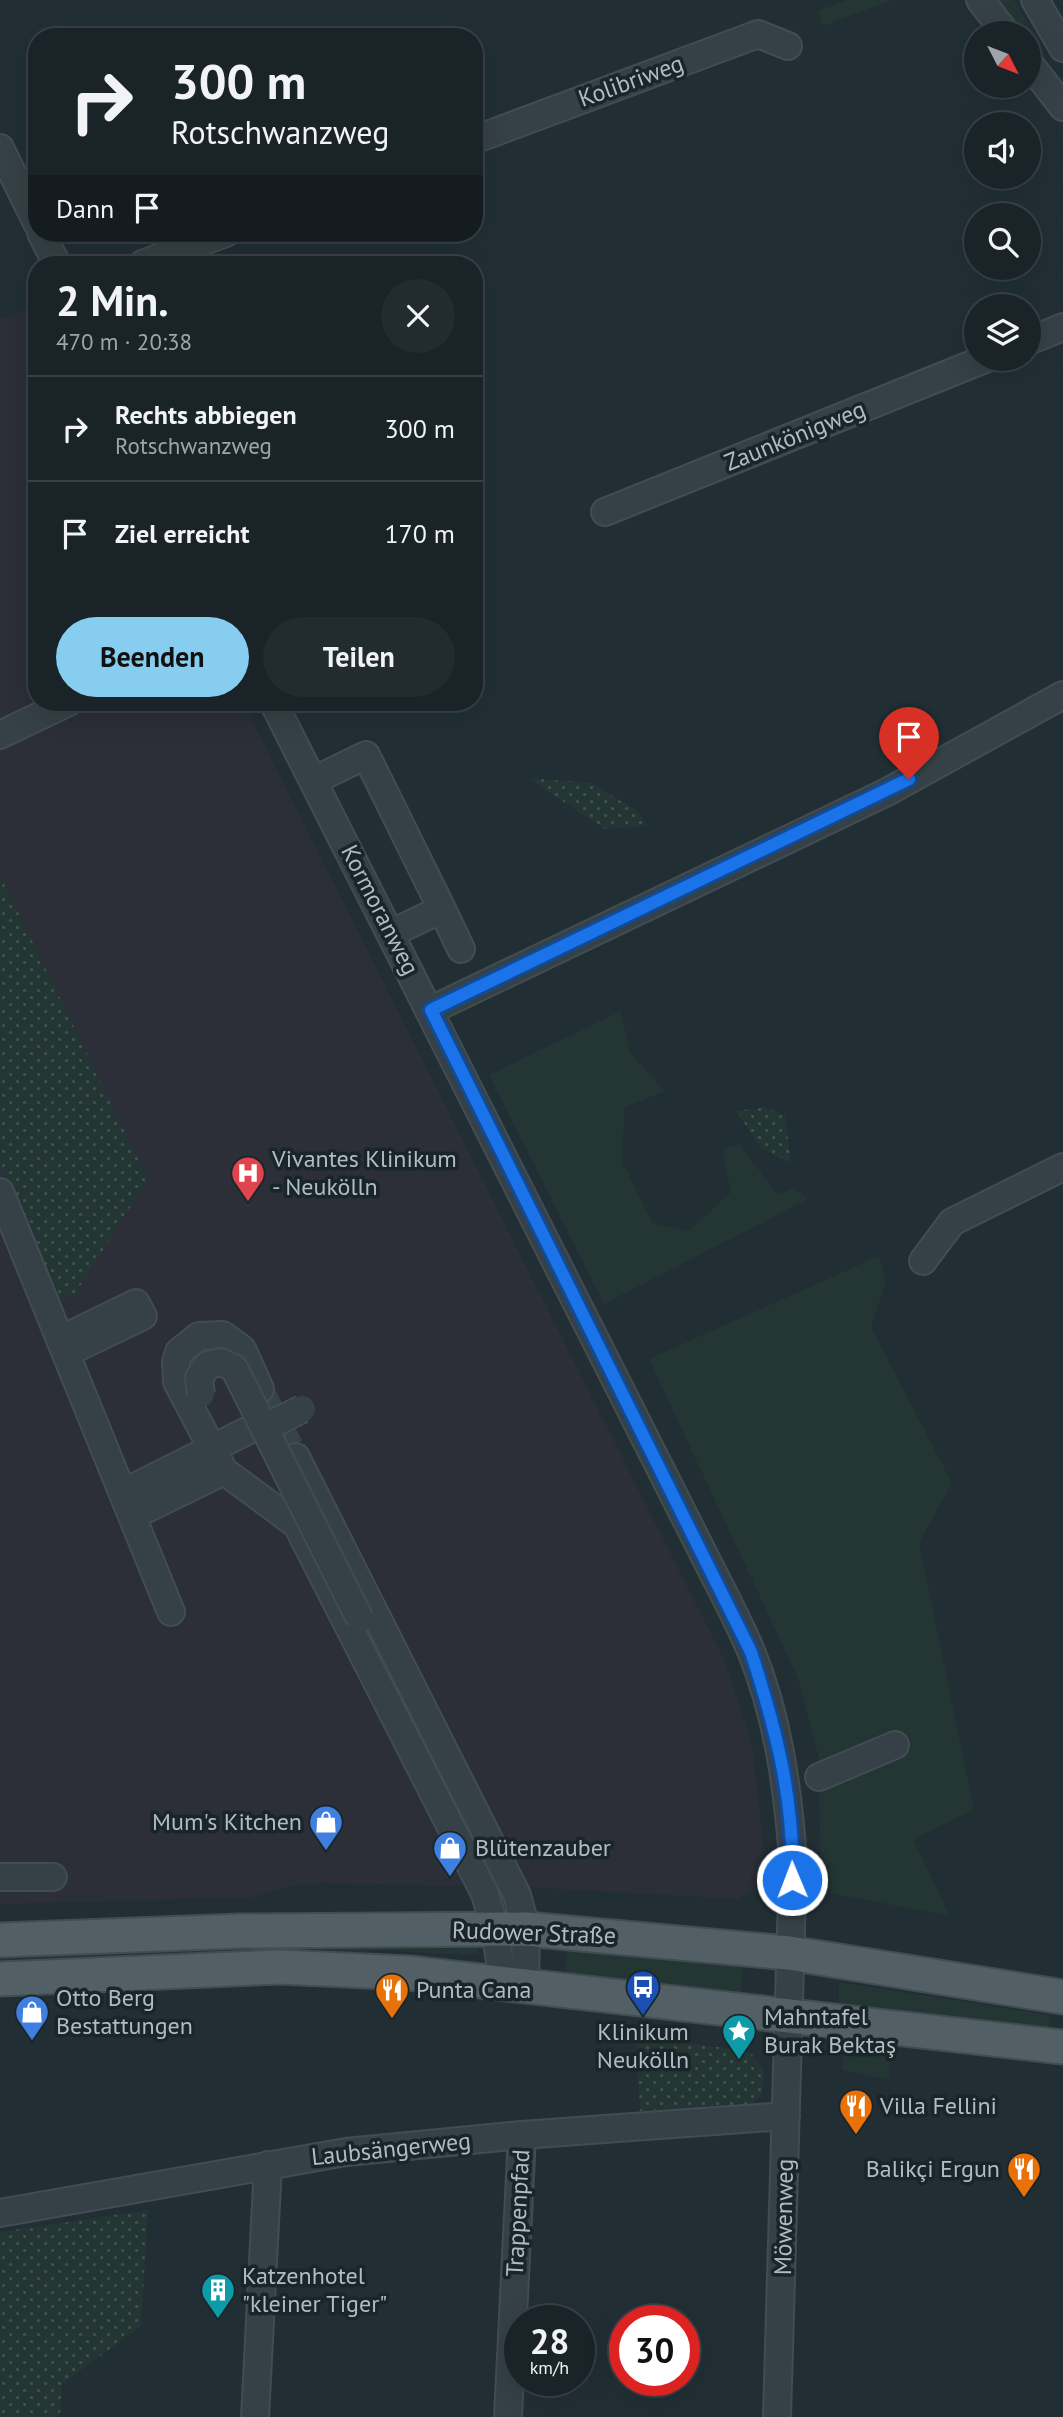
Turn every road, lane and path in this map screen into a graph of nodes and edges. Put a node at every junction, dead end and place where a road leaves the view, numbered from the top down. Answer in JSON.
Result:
{"nodes":[{"id":1,"x":980,"y":0,"type":"edge"},
{"id":2,"x":1035,"y":0,"type":"edge"},
{"id":3,"x":997,"y":21,"type":"edge"},
{"id":4,"x":788,"y":46,"type":"dead end"},
{"id":5,"x":1063,"y":48,"type":"edge"},
{"id":6,"x":1041,"y":79,"type":"edge"},
{"id":7,"x":1063,"y":107,"type":"edge"},
{"id":8,"x":483,"y":137,"type":"edge"},
{"id":9,"x":0,"y":148,"type":"edge"},
{"id":10,"x":28,"y":205,"type":"edge"},
{"id":11,"x":202,"y":242,"type":"edge"},
{"id":12,"x":164,"y":256,"type":"edge"},
{"id":13,"x":1063,"y":327,"type":"edge"},
{"id":14,"x":1041,"y":336,"type":"edge"},
{"id":15,"x":964,"y":367,"type":"edge"},
{"id":16,"x":605,"y":512,"type":"dead end"},
{"id":17,"x":1063,"y":695,"type":"edge"},
{"id":18,"x":50,"y":711,"type":"edge"},
{"id":19,"x":278,"y":711,"type":"edge"},
{"id":20,"x":0,"y":735,"type":"edge"},
{"id":21,"x":313,"y":781,"type":"junction"},
{"id":22,"x":442,"y":909,"type":"junction"},
{"id":23,"x":392,"y":933,"type":"junction"},
{"id":24,"x":461,"y":949,"type":"dead end"},
{"id":25,"x":431,"y":1010,"type":"junction"},
{"id":26,"x":1063,"y":1167,"type":"edge"},
{"id":27,"x":0,"y":1192,"type":"edge"},
{"id":28,"x":923,"y":1261,"type":"dead end"},
{"id":29,"x":260,"y":1389,"type":"tunnel mouth"},
{"id":30,"x":302,"y":1409,"type":"dead end"},
{"id":31,"x":258,"y":1428,"type":"junction"},
{"id":32,"x":220,"y":1453,"type":"junction"},
{"id":33,"x":296,"y":1457,"type":"tunnel mouth"},
{"id":34,"x":127,"y":1505,"type":"junction"},
{"id":35,"x":171,"y":1612,"type":"dead end"},
{"id":36,"x":401,"y":1668,"type":"junction"},
{"id":37,"x":895,"y":1745,"type":"dead end"},
{"id":38,"x":819,"y":1777,"type":"dead end"},
{"id":39,"x":0,"y":1877,"type":"edge"},
{"id":40,"x":53,"y":1877,"type":"dead end"},
{"id":41,"x":510,"y":1929,"type":"junction"},
{"id":42,"x":0,"y":1940,"type":"edge"},
{"id":43,"x":789,"y":1952,"type":"junction"},
{"id":44,"x":0,"y":1979,"type":"edge"},
{"id":45,"x":514,"y":1984,"type":"junction"},
{"id":46,"x":1063,"y":1997,"type":"edge"},
{"id":47,"x":788,"y":2017,"type":"junction"},
{"id":48,"x":1063,"y":2047,"type":"edge"},
{"id":49,"x":786,"y":2116,"type":"junction"},
{"id":50,"x":522,"y":2135,"type":"junction"},
{"id":51,"x":268,"y":2165,"type":"junction"},
{"id":52,"x":0,"y":2213,"type":"edge"},
{"id":53,"x":256,"y":2417,"type":"edge"},
{"id":54,"x":508,"y":2417,"type":"edge"},
{"id":55,"x":777,"y":2417,"type":"edge"}],
"edges":[{"from":1,"to":3,"type":"street"},
{"from":2,"to":5,"type":"street"},
{"from":4,"to":8,"type":"street","name":"Kolibriweg"},
{"from":6,"to":7,"type":"street"},
{"from":9,"to":10,"type":"street"},
{"from":11,"to":12,"type":"street"},
{"from":13,"to":14,"type":"street"},
{"from":15,"to":16,"type":"street","name":"Zaunkönigweg"},
{"from":17,"to":25,"type":"street"},
{"from":18,"to":20,"type":"street"},
{"from":19,"to":21,"type":"street","name":"Kormoranweg"},
{"from":21,"to":22,"type":"street"},
{"from":21,"to":23,"type":"street","name":"Kormoranweg"},
{"from":22,"to":23,"type":"street"},
{"from":22,"to":24,"type":"street"},
{"from":23,"to":25,"type":"street","name":"Kormoranweg"},
{"from":25,"to":43,"type":"street","name":"Kormoranweg"},
{"from":26,"to":28,"type":"street"},
{"from":27,"to":34,"type":"street"},
{"from":29,"to":32,"type":"street"},
{"from":30,"to":31,"type":"street","bridge":true},
{"from":31,"to":32,"type":"street"},
{"from":31,"to":32,"type":"street","bridge":true},
{"from":31,"to":36,"type":"street","bridge":true},
{"from":32,"to":34,"type":"street"},
{"from":32,"to":41,"type":"street"},
{"from":33,"to":36,"type":"street"},
{"from":34,"to":35,"type":"street"},
{"from":36,"to":41,"type":"street"},
{"from":37,"to":38,"type":"street"},
{"from":39,"to":40,"type":"street"},
{"from":41,"to":42,"type":"main road","name":"Rudower Straße"},
{"from":41,"to":43,"type":"main road","name":"Rudower Straße"},
{"from":41,"to":45,"type":"street"},
{"from":43,"to":46,"type":"main road","name":"Rudower Straße"},
{"from":43,"to":47,"type":"street","name":"Kormoranweg"},
{"from":44,"to":45,"type":"main road","name":"Rudower Straße"},
{"from":45,"to":47,"type":"main road","name":"Rudower Straße"},
{"from":47,"to":48,"type":"main road","name":"Rudower Straße"},
{"from":47,"to":49,"type":"street","name":"Möwenweg"},
{"from":49,"to":50,"type":"street","name":"Laubsängerweg"},
{"from":49,"to":55,"type":"street","name":"Möwenweg"},
{"from":50,"to":51,"type":"street","name":"Laubsängerweg"},
{"from":50,"to":54,"type":"street","name":"Trappenpfad"},
{"from":51,"to":52,"type":"street","name":"Laubsängerweg"},
{"from":51,"to":53,"type":"street"}]}
